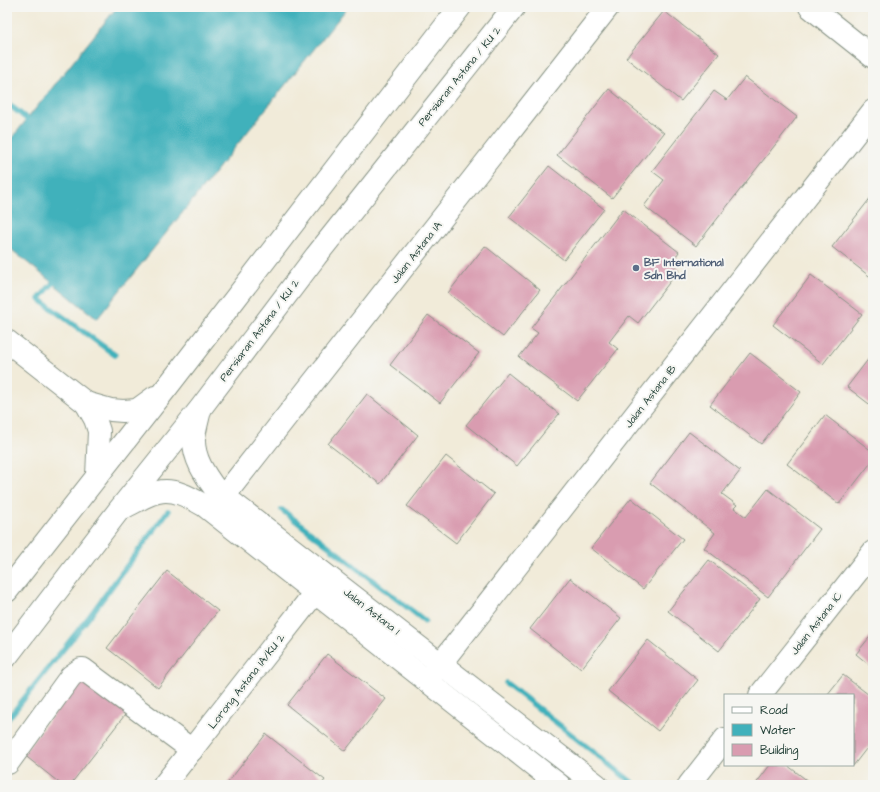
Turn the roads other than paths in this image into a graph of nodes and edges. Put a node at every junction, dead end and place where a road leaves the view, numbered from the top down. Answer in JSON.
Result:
{"nodes":[{"id":1,"x":460,"y":7,"type":"edge"},
{"id":2,"x":514,"y":7,"type":"edge"},
{"id":3,"x":608,"y":7,"type":"edge"},
{"id":4,"x":810,"y":7,"type":"edge"},
{"id":5,"x":873,"y":57,"type":"edge"},
{"id":6,"x":873,"y":111,"type":"edge"},
{"id":7,"x":7,"y":341,"type":"edge"},
{"id":8,"x":168,"y":386,"type":"junction"},
{"id":9,"x":86,"y":403,"type":"junction"},
{"id":10,"x":200,"y":409,"type":"junction"},
{"id":11,"x":97,"y":476,"type":"junction"},
{"id":12,"x":224,"y":496,"type":"junction"},
{"id":13,"x":119,"y":510,"type":"junction"},
{"id":14,"x":873,"y":552,"type":"edge"},
{"id":15,"x":321,"y":585,"type":"junction"},
{"id":16,"x":7,"y":591,"type":"edge"},
{"id":17,"x":7,"y":656,"type":"edge"},
{"id":18,"x":441,"y":664,"type":"junction"},
{"id":19,"x":427,"y":681,"type":"junction"},
{"id":20,"x":761,"y":694,"type":"edge"},
{"id":21,"x":724,"y":740,"type":"edge"},
{"id":22,"x":192,"y":750,"type":"junction"},
{"id":23,"x":8,"y":763,"type":"edge"},
{"id":24,"x":164,"y":785,"type":"edge"},
{"id":25,"x":559,"y":785,"type":"edge"},
{"id":26,"x":597,"y":785,"type":"edge"},
{"id":27,"x":689,"y":785,"type":"edge"}],
"edges":[{"from":1,"to":8,"type":"street"},
{"from":2,"to":10,"type":"street","name":"Persiaran Astana / KU 2"},
{"from":3,"to":12,"type":"street","name":"Jalan Astana 1A"},
{"from":4,"to":5,"type":"street"},
{"from":6,"to":18,"type":"street","name":"Jalan Astana 1B"},
{"from":7,"to":9,"type":"street"},
{"from":8,"to":9,"type":"street"},
{"from":8,"to":11,"type":"street"},
{"from":9,"to":11,"type":"street"},
{"from":10,"to":12,"type":"street","name":"Jalan Astana 1"},
{"from":10,"to":13,"type":"street","name":"Persiaran Astana / KU 2"},
{"from":11,"to":16,"type":"street"},
{"from":12,"to":15,"type":"street","name":"Jalan Astana 1"},
{"from":13,"to":15,"type":"street","name":"Jalan Astana 1"},
{"from":13,"to":17,"type":"street","name":"Persiaran Astana / KU 2"},
{"from":14,"to":20,"type":"street","name":"Jalan Astana 1C"},
{"from":15,"to":18,"type":"street","name":"Jalan Astana 1"},
{"from":15,"to":19,"type":"street","name":"Jalan Astana 1"},
{"from":15,"to":22,"type":"street","name":"Lorong Astana 1A/KU 2"},
{"from":18,"to":19,"type":"street","name":"Jalan Astana 1B"},
{"from":18,"to":26,"type":"street","name":"Jalan Astana 1"},
{"from":19,"to":25,"type":"street","name":"Jalan Astana 1"},
{"from":21,"to":27,"type":"street"},
{"from":22,"to":23,"type":"street"},
{"from":22,"to":24,"type":"street","name":"Lorong Astana 1A/KU 2"}]}
